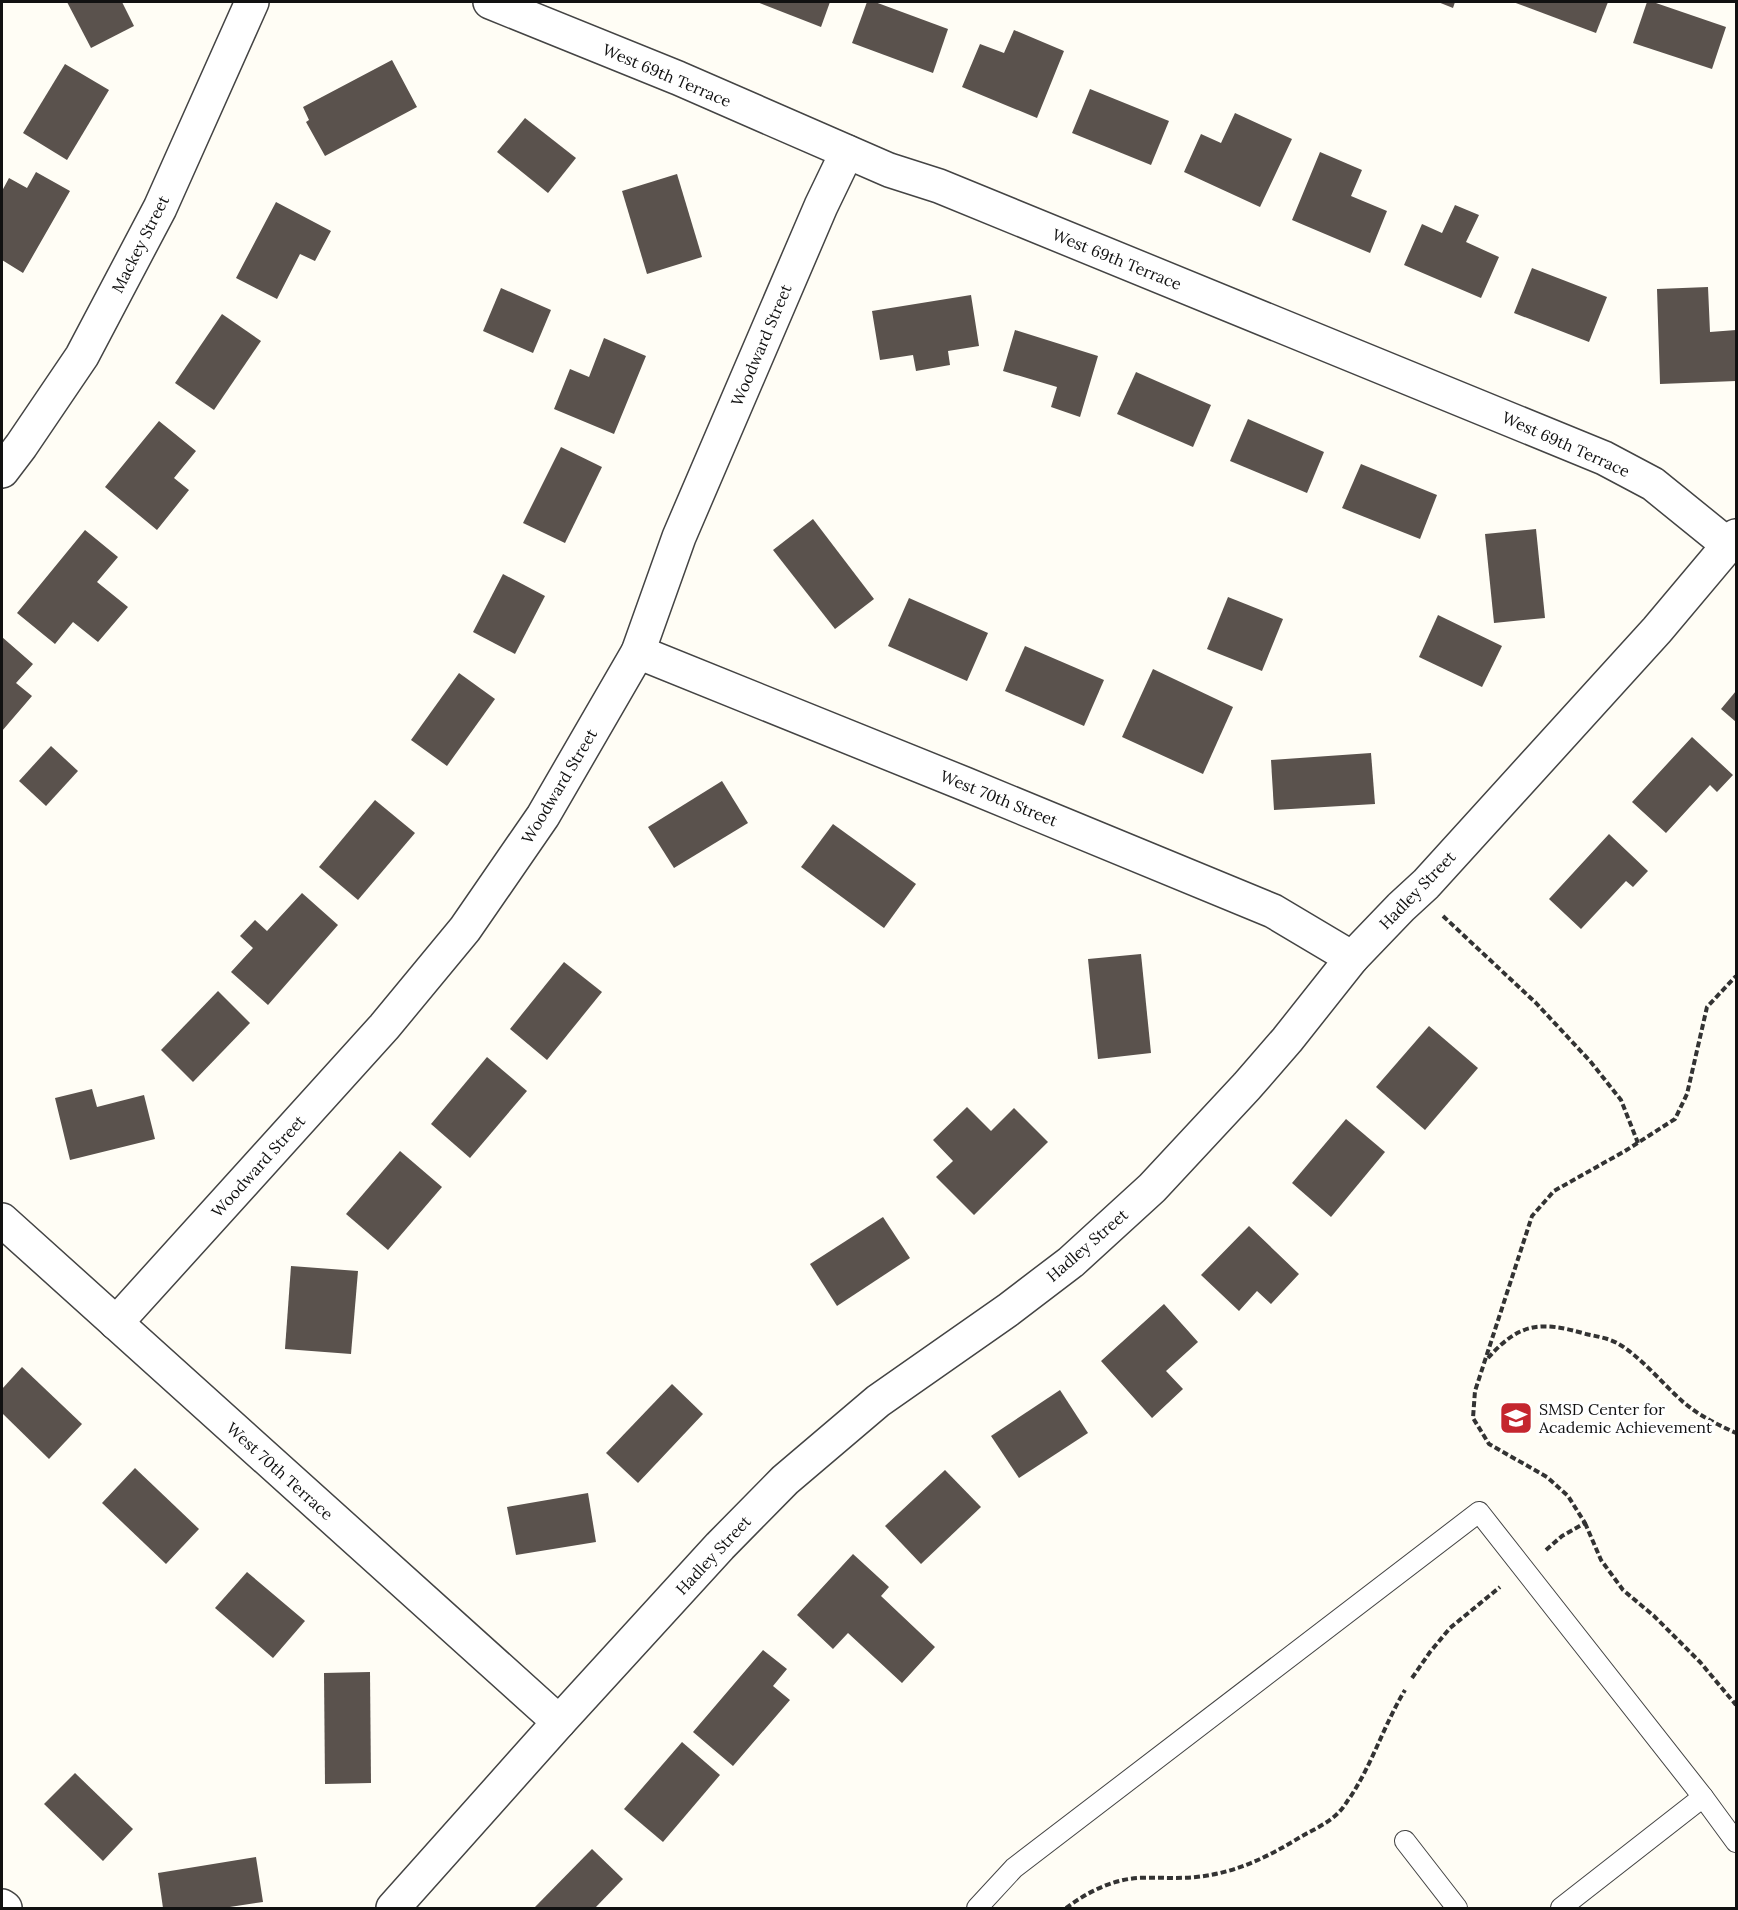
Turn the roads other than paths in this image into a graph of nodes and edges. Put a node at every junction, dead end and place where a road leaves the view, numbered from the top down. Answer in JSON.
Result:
{"nodes":[{"id":1,"x":252,"y":2,"type":"edge"},
{"id":2,"x":490,"y":2,"type":"edge"},
{"id":3,"x":847,"y":152,"type":"junction"},
{"id":4,"x":2,"y":471,"type":"edge"},
{"id":5,"x":1732,"y":540,"type":"edge"},
{"id":6,"x":638,"y":652,"type":"junction"},
{"id":7,"x":1352,"y":958,"type":"junction"},
{"id":8,"x":2,"y":1220,"type":"edge"},
{"id":9,"x":116,"y":1323,"type":"junction"},
{"id":10,"x":559,"y":1722,"type":"junction"},
{"id":11,"x":1703,"y":1797,"type":"junction"},
{"id":12,"x":1406,"y":1841,"type":"dead end"},
{"id":13,"x":1737,"y":1842,"type":"edge"},
{"id":14,"x":393,"y":1908,"type":"edge"},
{"id":15,"x":977,"y":1908,"type":"edge"},
{"id":16,"x":1457,"y":1908,"type":"edge"},
{"id":17,"x":1562,"y":1908,"type":"edge"}],
"edges":[{"from":1,"to":4,"type":"street","name":"Mackey Street"},
{"from":2,"to":3,"type":"street","name":"West 69th Terrace"},
{"from":3,"to":5,"type":"street","name":"West 69th Terrace"},
{"from":3,"to":6,"type":"street","name":"Woodward Street"},
{"from":5,"to":7,"type":"street","name":"Hadley Street"},
{"from":6,"to":7,"type":"street","name":"West 70th Street"},
{"from":6,"to":9,"type":"street","name":"Woodward Street"},
{"from":7,"to":10,"type":"street","name":"Hadley Street"},
{"from":8,"to":9,"type":"street","name":"West 70th Terrace"},
{"from":9,"to":10,"type":"street","name":"West 70th Terrace"},
{"from":10,"to":14,"type":"street","name":"Hadley Street"},
{"from":11,"to":13,"type":"lane"},
{"from":11,"to":15,"type":"lane"},
{"from":11,"to":17,"type":"lane"},
{"from":12,"to":16,"type":"lane"}]}
